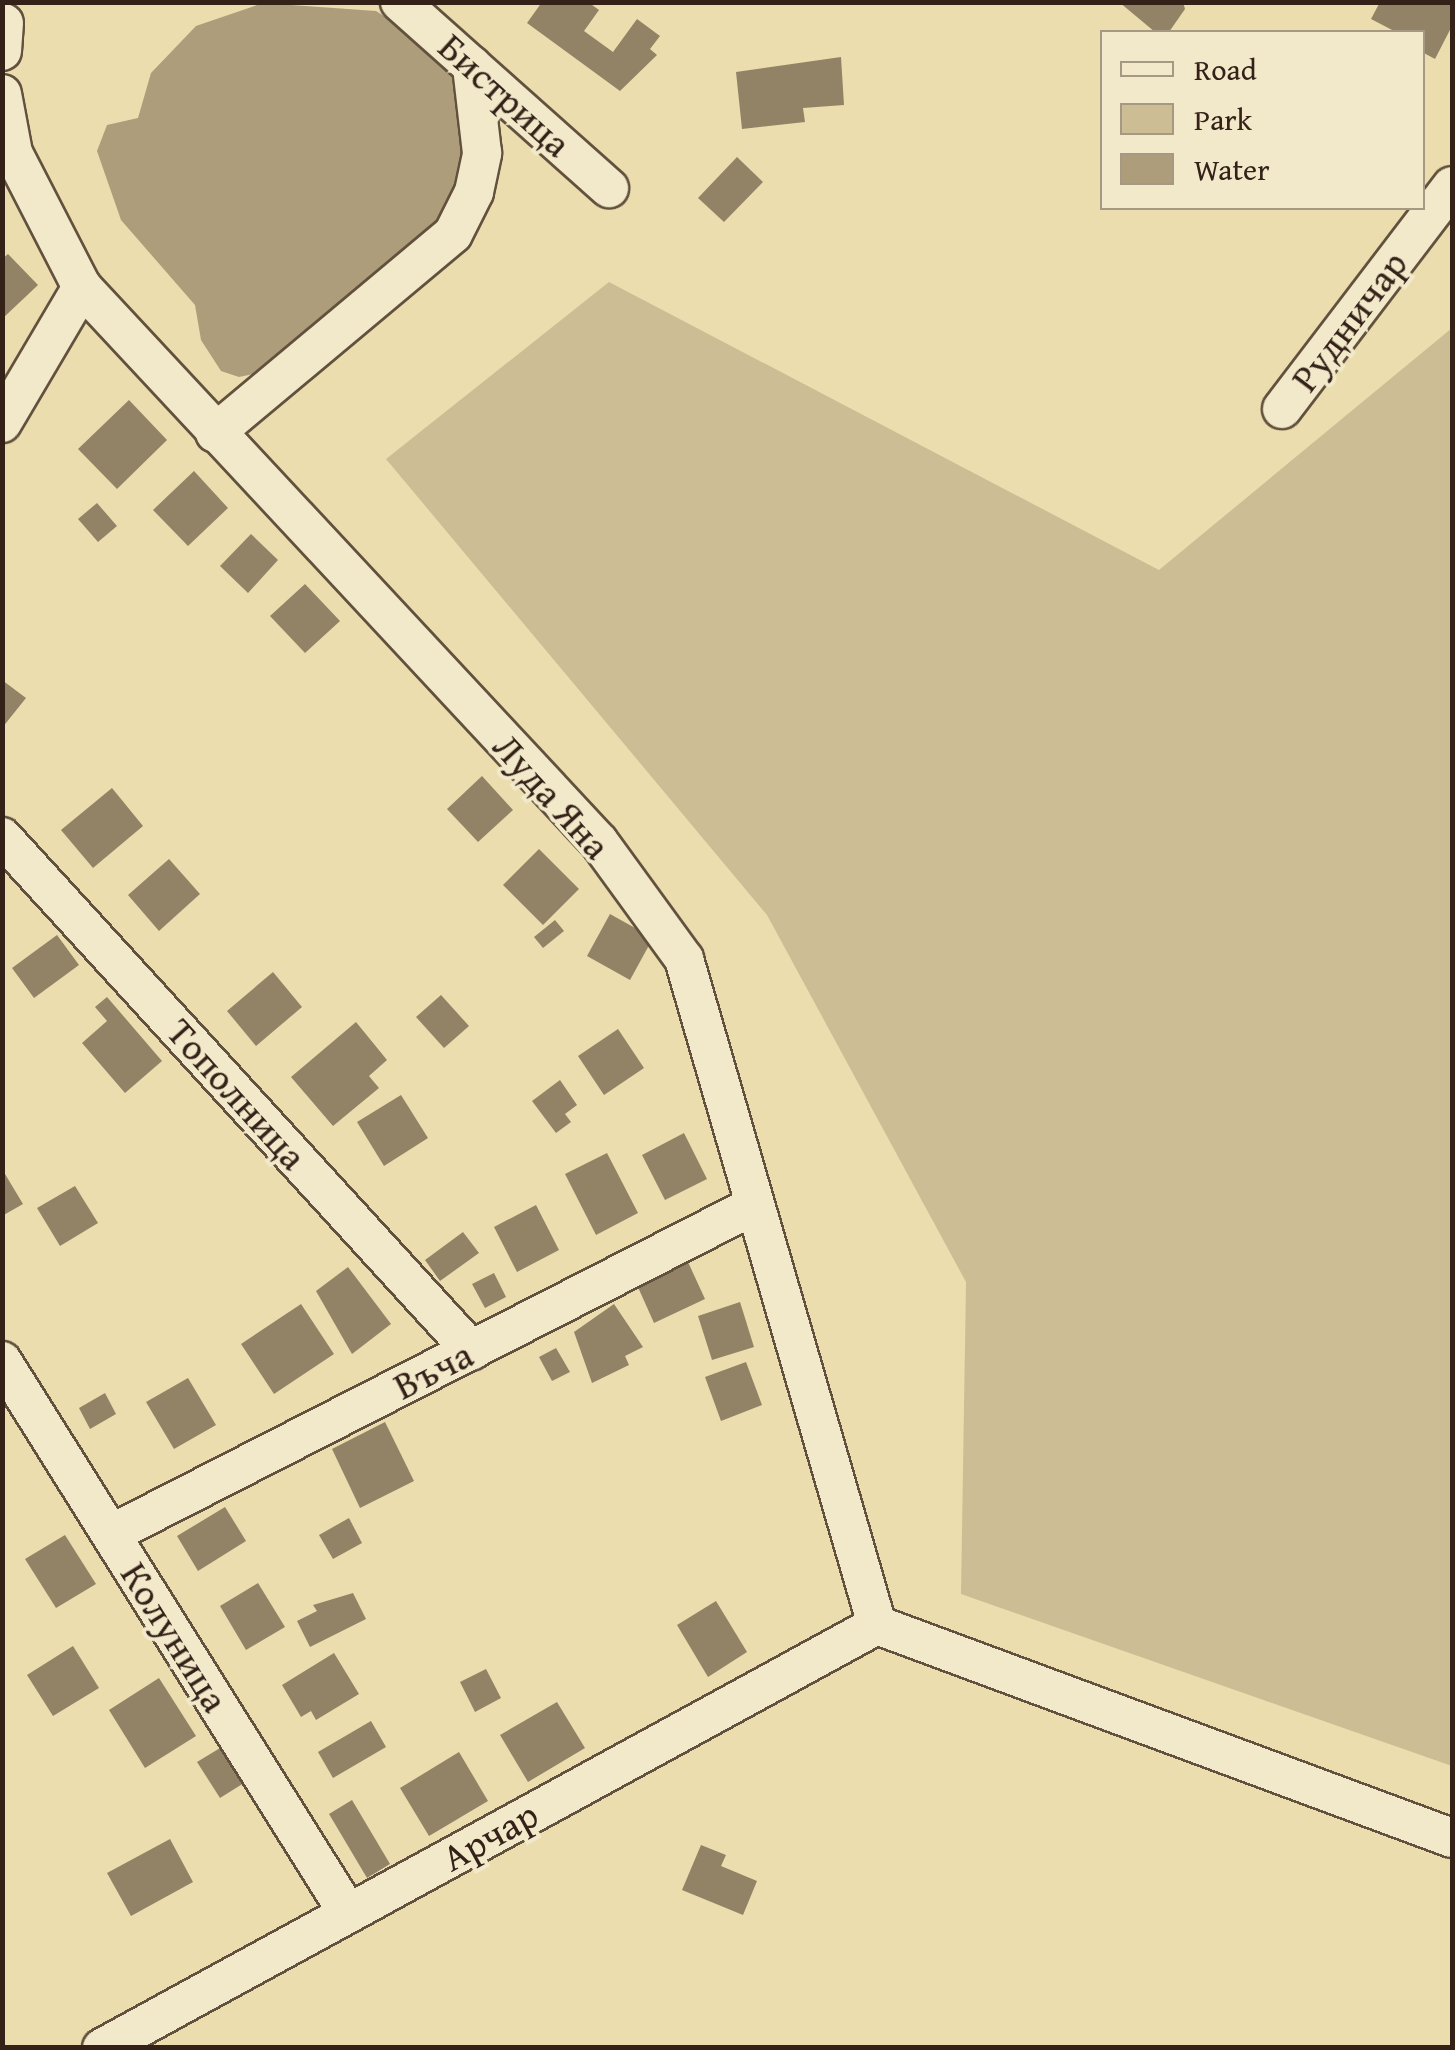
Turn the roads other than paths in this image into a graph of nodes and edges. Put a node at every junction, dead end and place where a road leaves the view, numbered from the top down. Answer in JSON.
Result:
{"nodes":[{"id":1,"x":400,"y":2,"type":"edge"},
{"id":2,"x":472,"y":66,"type":"junction"},
{"id":3,"x":2,"y":94,"type":"edge"},
{"id":4,"x":1452,"y":186,"type":"edge"},
{"id":5,"x":610,"y":188,"type":"dead end"},
{"id":6,"x":82,"y":288,"type":"junction"},
{"id":7,"x":1282,"y":409,"type":"dead end"},
{"id":8,"x":2,"y":422,"type":"edge"},
{"id":9,"x":214,"y":433,"type":"junction"},
{"id":10,"x":2,"y":837,"type":"edge"},
{"id":11,"x":755,"y":1206,"type":"junction"},
{"id":12,"x":472,"y":1350,"type":"junction"},
{"id":13,"x":2,"y":1361,"type":"edge"},
{"id":14,"x":111,"y":1534,"type":"junction"},
{"id":15,"x":877,"y":1625,"type":"junction"},
{"id":16,"x":1452,"y":1838,"type":"edge"},
{"id":17,"x":348,"y":1913,"type":"junction"},
{"id":18,"x":102,"y":2048,"type":"edge"}],
"edges":[{"from":1,"to":2,"type":"street","name":"Бистрица"},
{"from":2,"to":5,"type":"street","name":"Бистрица"},
{"from":2,"to":9,"type":"street"},
{"from":3,"to":6,"type":"street","name":"Луда Яна"},
{"from":4,"to":7,"type":"street","name":"Рудничар"},
{"from":6,"to":8,"type":"street"},
{"from":6,"to":9,"type":"street","name":"Луда Яна"},
{"from":9,"to":11,"type":"street","name":"Луда Яна"},
{"from":10,"to":12,"type":"street","name":"Тополница"},
{"from":11,"to":12,"type":"street","name":"Въча"},
{"from":11,"to":15,"type":"street","name":"Луда Яна"},
{"from":12,"to":14,"type":"street","name":"Въча"},
{"from":13,"to":14,"type":"street","name":"Колуница"},
{"from":14,"to":17,"type":"street","name":"Колуница"},
{"from":15,"to":16,"type":"street"},
{"from":15,"to":17,"type":"street","name":"Арчар"},
{"from":17,"to":18,"type":"street","name":"Арчар"}]}
